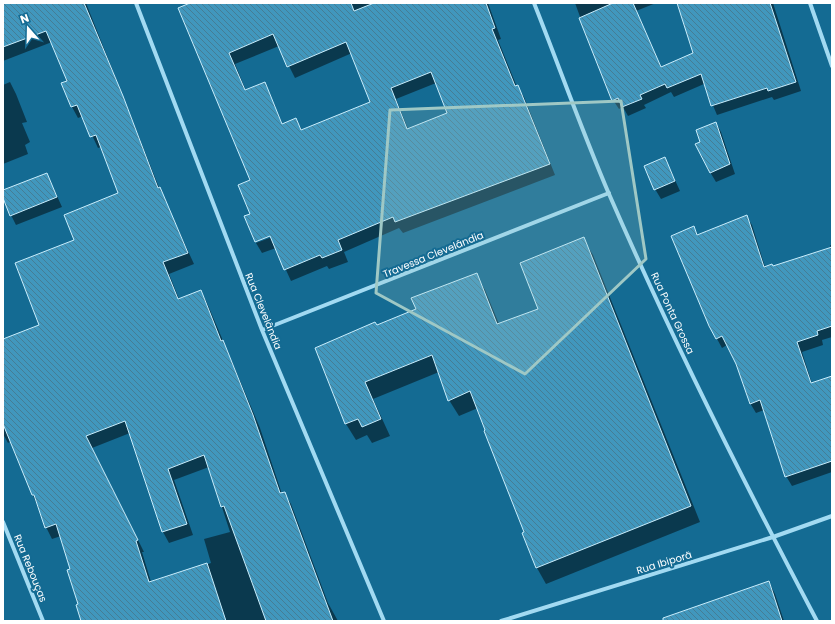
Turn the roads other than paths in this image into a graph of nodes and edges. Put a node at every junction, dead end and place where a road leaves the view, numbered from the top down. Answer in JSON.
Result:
{"nodes":[{"id":1,"x":136,"y":3,"type":"edge"},
{"id":2,"x":534,"y":3,"type":"edge"},
{"id":3,"x":810,"y":3,"type":"edge"},
{"id":4,"x":832,"y":66,"type":"edge"},
{"id":5,"x":609,"y":193,"type":"junction"},
{"id":6,"x":262,"y":330,"type":"junction"},
{"id":7,"x":832,"y":516,"type":"edge"},
{"id":8,"x":3,"y":522,"type":"edge"},
{"id":9,"x":772,"y":537,"type":"junction"},
{"id":10,"x":43,"y":621,"type":"edge"},
{"id":11,"x":384,"y":621,"type":"edge"},
{"id":12,"x":501,"y":621,"type":"edge"},
{"id":13,"x":817,"y":621,"type":"edge"}],
"edges":[{"from":1,"to":6,"type":"street","name":"Rua Clevelândia"},
{"from":2,"to":5,"type":"street","name":"Rua Ponta Grossa"},
{"from":3,"to":4,"type":"street"},
{"from":5,"to":6,"type":"street","name":"Travessa Clevelândia"},
{"from":5,"to":9,"type":"street","name":"Rua Ponta Grossa"},
{"from":6,"to":11,"type":"street","name":"Rua Clevelândia"},
{"from":7,"to":9,"type":"street","name":"Rua Ibiporã"},
{"from":8,"to":10,"type":"street","name":"Rua Rebouças"},
{"from":9,"to":12,"type":"street","name":"Rua Ibiporã"},
{"from":9,"to":13,"type":"street","name":"Rua Ponta Grossa"}]}
